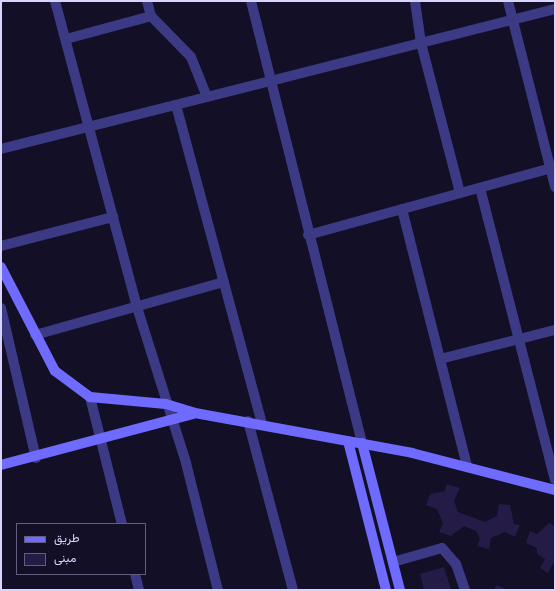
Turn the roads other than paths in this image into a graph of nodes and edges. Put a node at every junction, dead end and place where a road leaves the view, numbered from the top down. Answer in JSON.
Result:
{"nodes":[{"id":1,"x":55,"y":1,"type":"edge"},
{"id":2,"x":147,"y":1,"type":"edge"},
{"id":3,"x":251,"y":1,"type":"edge"},
{"id":4,"x":415,"y":1,"type":"edge"},
{"id":5,"x":508,"y":1,"type":"edge"},
{"id":6,"x":555,"y":9,"type":"edge"},
{"id":7,"x":151,"y":16,"type":"junction"},
{"id":8,"x":512,"y":20,"type":"junction"},
{"id":9,"x":66,"y":39,"type":"junction"},
{"id":10,"x":421,"y":43,"type":"junction"},
{"id":11,"x":268,"y":82,"type":"junction"},
{"id":12,"x":207,"y":97,"type":"junction"},
{"id":13,"x":176,"y":105,"type":"junction"},
{"id":14,"x":90,"y":127,"type":"junction"},
{"id":15,"x":1,"y":149,"type":"edge"},
{"id":16,"x":553,"y":168,"type":"edge"},
{"id":17,"x":555,"y":187,"type":"edge"},
{"id":18,"x":480,"y":188,"type":"junction"},
{"id":19,"x":460,"y":193,"type":"junction"},
{"id":20,"x":402,"y":209,"type":"junction"},
{"id":21,"x":113,"y":217,"type":"junction"},
{"id":22,"x":308,"y":235,"type":"junction"},
{"id":23,"x":1,"y":246,"type":"edge"},
{"id":24,"x":2,"y":272,"type":"edge"},
{"id":25,"x":224,"y":282,"type":"junction"},
{"id":26,"x":136,"y":304,"type":"junction"},
{"id":27,"x":1,"y":308,"type":"edge"},
{"id":28,"x":555,"y":330,"type":"edge"},
{"id":29,"x":35,"y":335,"type":"junction"},
{"id":30,"x":519,"y":339,"type":"junction"},
{"id":31,"x":440,"y":360,"type":"junction"},
{"id":32,"x":90,"y":397,"type":"junction"},
{"id":33,"x":166,"y":404,"type":"junction"},
{"id":34,"x":195,"y":413,"type":"junction"},
{"id":35,"x":170,"y":419,"type":"junction"},
{"id":36,"x":248,"y":421,"type":"junction"},
{"id":37,"x":262,"y":424,"type":"junction"},
{"id":38,"x":100,"y":436,"type":"junction"},
{"id":39,"x":348,"y":441,"type":"junction"},
{"id":40,"x":362,"y":443,"type":"junction"},
{"id":41,"x":36,"y":458,"type":"junction"},
{"id":42,"x":1,"y":465,"type":"edge"},
{"id":43,"x":467,"y":465,"type":"junction"},
{"id":44,"x":555,"y":480,"type":"edge"},
{"id":45,"x":555,"y":490,"type":"edge"},
{"id":46,"x":122,"y":523,"type":"edge"},
{"id":47,"x":393,"y":562,"type":"junction"},
{"id":48,"x":135,"y":575,"type":"edge"},
{"id":49,"x":139,"y":590,"type":"edge"},
{"id":50,"x":218,"y":590,"type":"edge"},
{"id":51,"x":293,"y":590,"type":"edge"},
{"id":52,"x":386,"y":590,"type":"edge"},
{"id":53,"x":400,"y":590,"type":"edge"},
{"id":54,"x":465,"y":590,"type":"edge"}],
"edges":[{"from":1,"to":9,"type":"street"},
{"from":2,"to":7,"type":"street"},
{"from":3,"to":11,"type":"street"},
{"from":4,"to":10,"type":"street"},
{"from":5,"to":8,"type":"street"},
{"from":6,"to":8,"type":"street"},
{"from":7,"to":9,"type":"street"},
{"from":7,"to":12,"type":"street"},
{"from":8,"to":10,"type":"street"},
{"from":8,"to":16,"type":"street"},
{"from":9,"to":14,"type":"street"},
{"from":10,"to":11,"type":"street"},
{"from":10,"to":19,"type":"street"},
{"from":11,"to":12,"type":"street"},
{"from":11,"to":22,"type":"street"},
{"from":12,"to":13,"type":"street"},
{"from":13,"to":14,"type":"street"},
{"from":13,"to":25,"type":"street"},
{"from":14,"to":15,"type":"street"},
{"from":14,"to":21,"type":"street"},
{"from":16,"to":17,"type":"street"},
{"from":16,"to":18,"type":"street"},
{"from":18,"to":19,"type":"street"},
{"from":18,"to":30,"type":"street"},
{"from":19,"to":20,"type":"street"},
{"from":20,"to":22,"type":"street"},
{"from":20,"to":31,"type":"street"},
{"from":21,"to":23,"type":"street"},
{"from":21,"to":26,"type":"street"},
{"from":22,"to":40,"type":"street"},
{"from":24,"to":29,"type":"street"},
{"from":25,"to":26,"type":"street"},
{"from":25,"to":37,"type":"street"},
{"from":26,"to":29,"type":"street"},
{"from":26,"to":33,"type":"street"},
{"from":27,"to":41,"type":"street"},
{"from":28,"to":30,"type":"street"},
{"from":29,"to":32,"type":"street"},
{"from":30,"to":31,"type":"street"},
{"from":30,"to":44,"type":"street"},
{"from":31,"to":43,"type":"street"},
{"from":32,"to":33,"type":"street"},
{"from":32,"to":38,"type":"street"},
{"from":33,"to":34,"type":"street"},
{"from":33,"to":35,"type":"street"},
{"from":34,"to":35,"type":"street"},
{"from":34,"to":36,"type":"street"},
{"from":35,"to":38,"type":"street"},
{"from":35,"to":50,"type":"street"},
{"from":36,"to":37,"type":"street"},
{"from":36,"to":51,"type":"street"},
{"from":37,"to":39,"type":"street"},
{"from":38,"to":41,"type":"street"},
{"from":38,"to":46,"type":"street"},
{"from":39,"to":40,"type":"street"},
{"from":39,"to":52,"type":"street"},
{"from":40,"to":43,"type":"street"},
{"from":40,"to":47,"type":"street"},
{"from":41,"to":42,"type":"street"},
{"from":43,"to":45,"type":"street"},
{"from":47,"to":53,"type":"street"},
{"from":47,"to":54,"type":"street"},
{"from":48,"to":49,"type":"street"}]}
